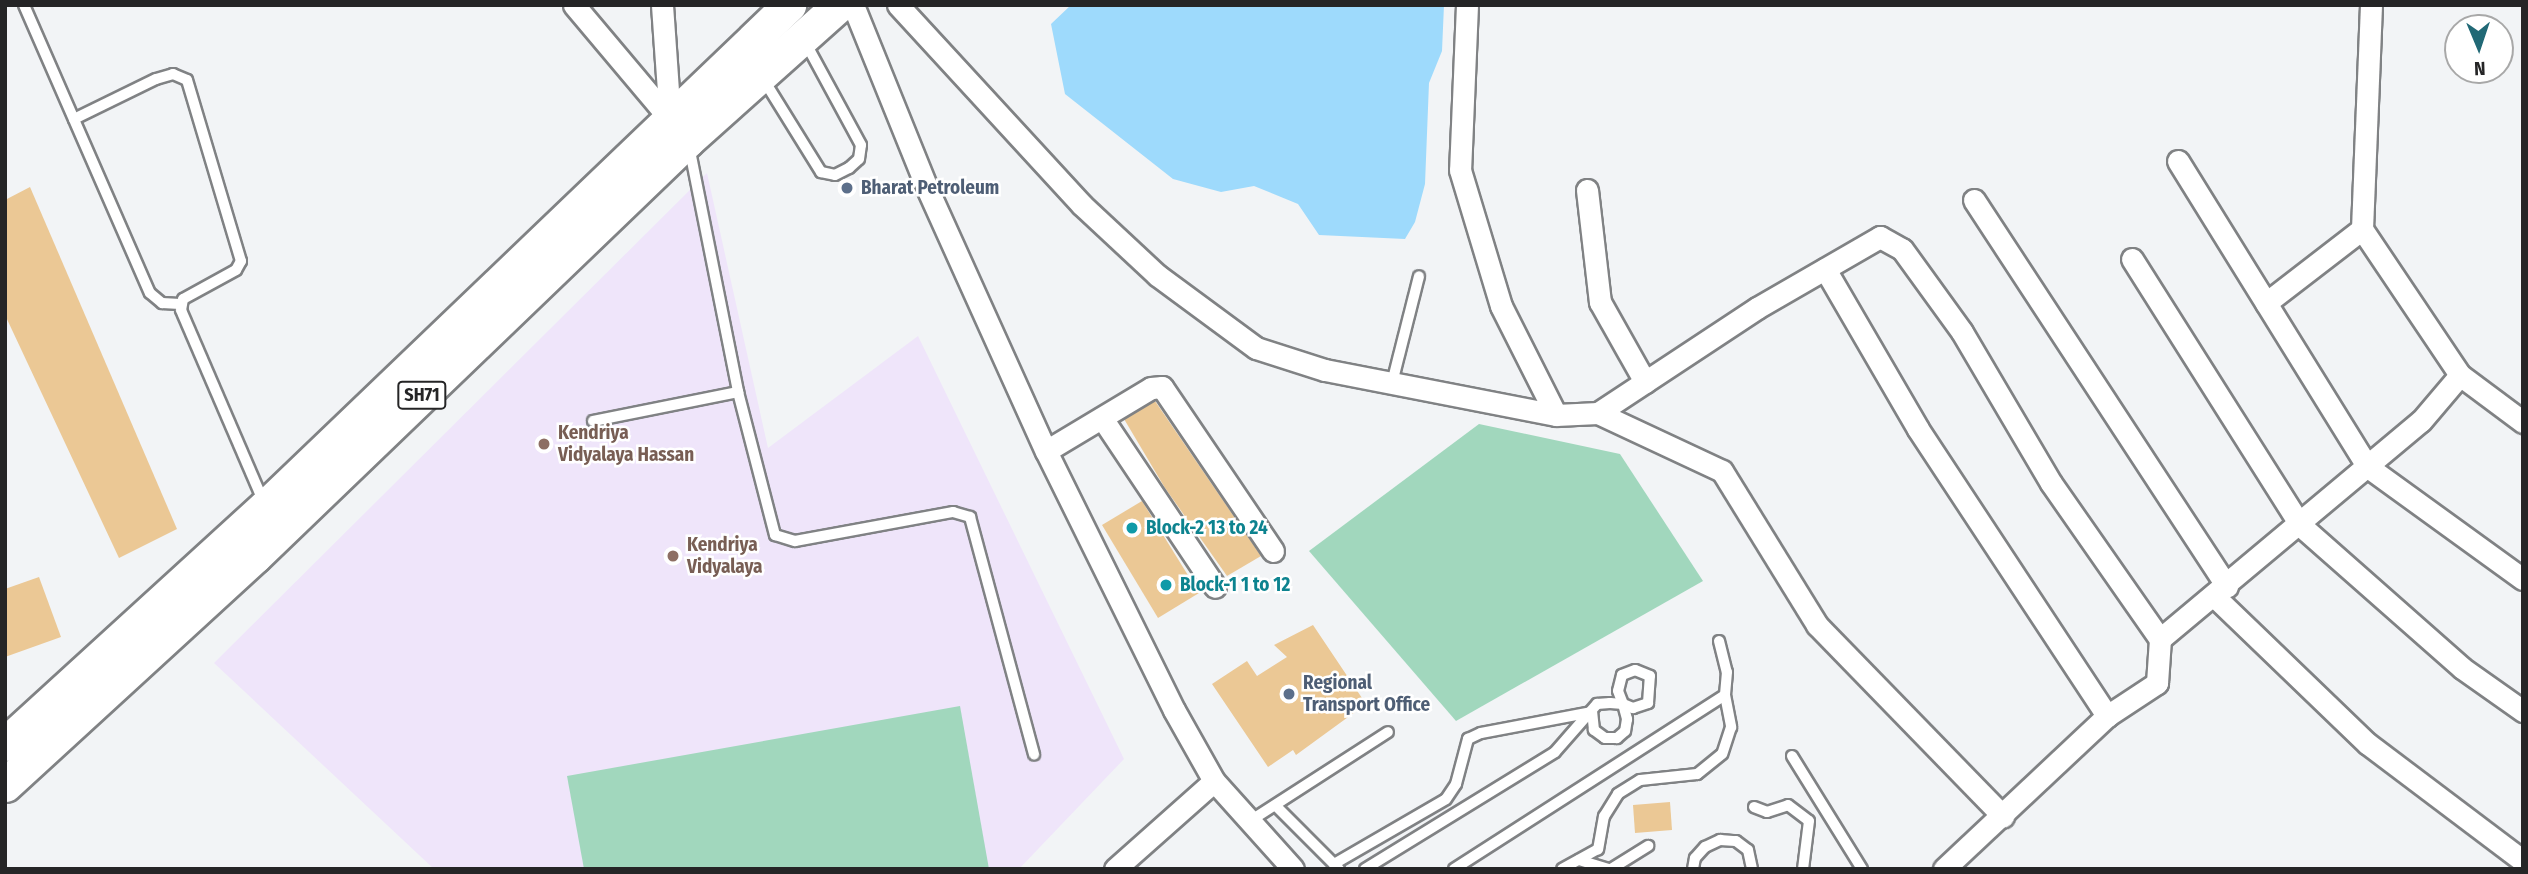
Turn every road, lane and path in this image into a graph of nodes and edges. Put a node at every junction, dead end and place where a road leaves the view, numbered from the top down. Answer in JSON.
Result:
{"nodes":[{"id":1,"x":24,"y":5,"type":"edge"},
{"id":2,"x":574,"y":5,"type":"edge"},
{"id":3,"x":662,"y":5,"type":"edge"},
{"id":4,"x":789,"y":5,"type":"edge"},
{"id":5,"x":839,"y":5,"type":"edge"},
{"id":6,"x":853,"y":5,"type":"edge"},
{"id":7,"x":898,"y":5,"type":"edge"},
{"id":8,"x":1466,"y":5,"type":"edge"},
{"id":9,"x":2371,"y":5,"type":"edge"},
{"id":10,"x":803,"y":37,"type":"junction"},
{"id":11,"x":762,"y":76,"type":"junction"},
{"id":12,"x":75,"y":119,"type":"junction"},
{"id":13,"x":678,"y":129,"type":"junction"},
{"id":14,"x":2178,"y":161,"type":"dead end"},
{"id":15,"x":1587,"y":190,"type":"dead end"},
{"id":16,"x":1974,"y":200,"type":"dead end"},
{"id":17,"x":2362,"y":229,"type":"junction"},
{"id":18,"x":2132,"y":259,"type":"dead end"},
{"id":19,"x":1825,"y":269,"type":"junction"},
{"id":20,"x":1419,"y":276,"type":"dead end"},
{"id":21,"x":2266,"y":303,"type":"junction"},
{"id":22,"x":180,"y":304,"type":"junction"},
{"id":23,"x":2460,"y":375,"type":"junction"},
{"id":24,"x":1646,"y":382,"type":"junction"},
{"id":25,"x":1392,"y":383,"type":"junction"},
{"id":26,"x":737,"y":392,"type":"junction"},
{"id":27,"x":1598,"y":413,"type":"junction"},
{"id":28,"x":1556,"y":415,"type":"junction"},
{"id":29,"x":1102,"y":418,"type":"junction"},
{"id":30,"x":593,"y":421,"type":"dead end"},
{"id":31,"x":2523,"y":422,"type":"edge"},
{"id":32,"x":1046,"y":451,"type":"junction"},
{"id":33,"x":2368,"y":467,"type":"junction"},
{"id":34,"x":275,"y":518,"type":"junction"},
{"id":35,"x":2300,"y":525,"type":"junction"},
{"id":36,"x":1273,"y":551,"type":"dead end"},
{"id":37,"x":2523,"y":579,"type":"edge"},
{"id":38,"x":1214,"y":587,"type":"dead end"},
{"id":39,"x":2221,"y":591,"type":"junction"},
{"id":40,"x":2160,"y":639,"type":"junction"},
{"id":41,"x":1719,"y":641,"type":"dead end"},
{"id":42,"x":1725,"y":695,"type":"junction"},
{"id":43,"x":2523,"y":711,"type":"edge"},
{"id":44,"x":1592,"y":712,"type":"junction"},
{"id":45,"x":2107,"y":716,"type":"junction"},
{"id":46,"x":1388,"y":732,"type":"dead end"},
{"id":47,"x":5,"y":744,"type":"edge"},
{"id":48,"x":1034,"y":755,"type":"dead end"},
{"id":49,"x":1792,"y":756,"type":"dead end"},
{"id":50,"x":1214,"y":781,"type":"junction"},
{"id":51,"x":5,"y":785,"type":"edge"},
{"id":52,"x":1276,"y":806,"type":"junction"},
{"id":53,"x":1754,"y":807,"type":"dead end"},
{"id":54,"x":2003,"y":816,"type":"junction"},
{"id":55,"x":1250,"y":821,"type":"junction"},
{"id":56,"x":1648,"y":846,"type":"dead end"},
{"id":57,"x":1579,"y":859,"type":"junction"},
{"id":58,"x":2523,"y":860,"type":"edge"},
{"id":59,"x":1281,"y":864,"type":"edge"},
{"id":60,"x":1336,"y":867,"type":"edge"},
{"id":61,"x":1115,"y":869,"type":"edge"},
{"id":62,"x":1365,"y":869,"type":"edge"},
{"id":63,"x":1454,"y":869,"type":"edge"},
{"id":64,"x":1562,"y":869,"type":"edge"},
{"id":65,"x":1610,"y":869,"type":"edge"},
{"id":66,"x":1693,"y":869,"type":"edge"},
{"id":67,"x":1752,"y":869,"type":"edge"},
{"id":68,"x":1803,"y":869,"type":"edge"},
{"id":69,"x":1862,"y":869,"type":"edge"},
{"id":70,"x":1944,"y":869,"type":"edge"}],
"edges":[{"from":1,"to":12,"type":"lane"},
{"from":2,"to":13,"type":"street"},
{"from":3,"to":13,"type":"street"},
{"from":4,"to":13,"type":"main road","number":"SH71"},
{"from":5,"to":10,"type":"main road","number":"SH71"},
{"from":6,"to":32,"type":"street"},
{"from":7,"to":25,"type":"street"},
{"from":8,"to":28,"type":"street"},
{"from":9,"to":17,"type":"street"},
{"from":10,"to":11,"type":"main road","number":"SH71"},
{"from":10,"to":11,"type":"lane"},
{"from":11,"to":13,"type":"main road","number":"SH71"},
{"from":12,"to":22,"type":"lane"},
{"from":12,"to":22,"type":"lane"},
{"from":13,"to":26,"type":"lane"},
{"from":13,"to":34,"type":"main road","number":"SH71"},
{"from":14,"to":21,"type":"street"},
{"from":15,"to":24,"type":"street"},
{"from":16,"to":39,"type":"street"},
{"from":17,"to":21,"type":"street"},
{"from":17,"to":23,"type":"street"},
{"from":18,"to":35,"type":"street"},
{"from":19,"to":24,"type":"street"},
{"from":19,"to":40,"type":"street"},
{"from":19,"to":45,"type":"street"},
{"from":20,"to":25,"type":"lane"},
{"from":21,"to":33,"type":"street"},
{"from":22,"to":34,"type":"lane"},
{"from":23,"to":31,"type":"street"},
{"from":23,"to":33,"type":"street"},
{"from":24,"to":27,"type":"street"},
{"from":25,"to":28,"type":"street"},
{"from":26,"to":30,"type":"lane"},
{"from":26,"to":48,"type":"lane"},
{"from":27,"to":28,"type":"street"},
{"from":27,"to":54,"type":"street"},
{"from":29,"to":32,"type":"street"},
{"from":29,"to":36,"type":"street"},
{"from":29,"to":38,"type":"street"},
{"from":32,"to":50,"type":"street"},
{"from":33,"to":35,"type":"street"},
{"from":33,"to":37,"type":"street"},
{"from":34,"to":47,"type":"main road","number":"SH71"},
{"from":34,"to":51,"type":"main road","number":"SH71"},
{"from":35,"to":39,"type":"street"},
{"from":35,"to":43,"type":"street"},
{"from":39,"to":40,"type":"street"},
{"from":39,"to":58,"type":"street"},
{"from":40,"to":45,"type":"street"},
{"from":41,"to":42,"type":"lane"},
{"from":42,"to":57,"type":"lane"},
{"from":42,"to":63,"type":"lane"},
{"from":44,"to":44,"type":"lane"},
{"from":44,"to":60,"type":"lane"},
{"from":44,"to":62,"type":"lane"},
{"from":45,"to":54,"type":"street"},
{"from":46,"to":52,"type":"lane"},
{"from":49,"to":69,"type":"lane"},
{"from":50,"to":55,"type":"street"},
{"from":50,"to":61,"type":"street"},
{"from":52,"to":55,"type":"lane"},
{"from":52,"to":60,"type":"lane"},
{"from":53,"to":68,"type":"lane"},
{"from":54,"to":70,"type":"street"},
{"from":55,"to":59,"type":"street"},
{"from":56,"to":65,"type":"lane"},
{"from":57,"to":64,"type":"lane"},
{"from":57,"to":65,"type":"lane"},
{"from":66,"to":67,"type":"lane"}]}
